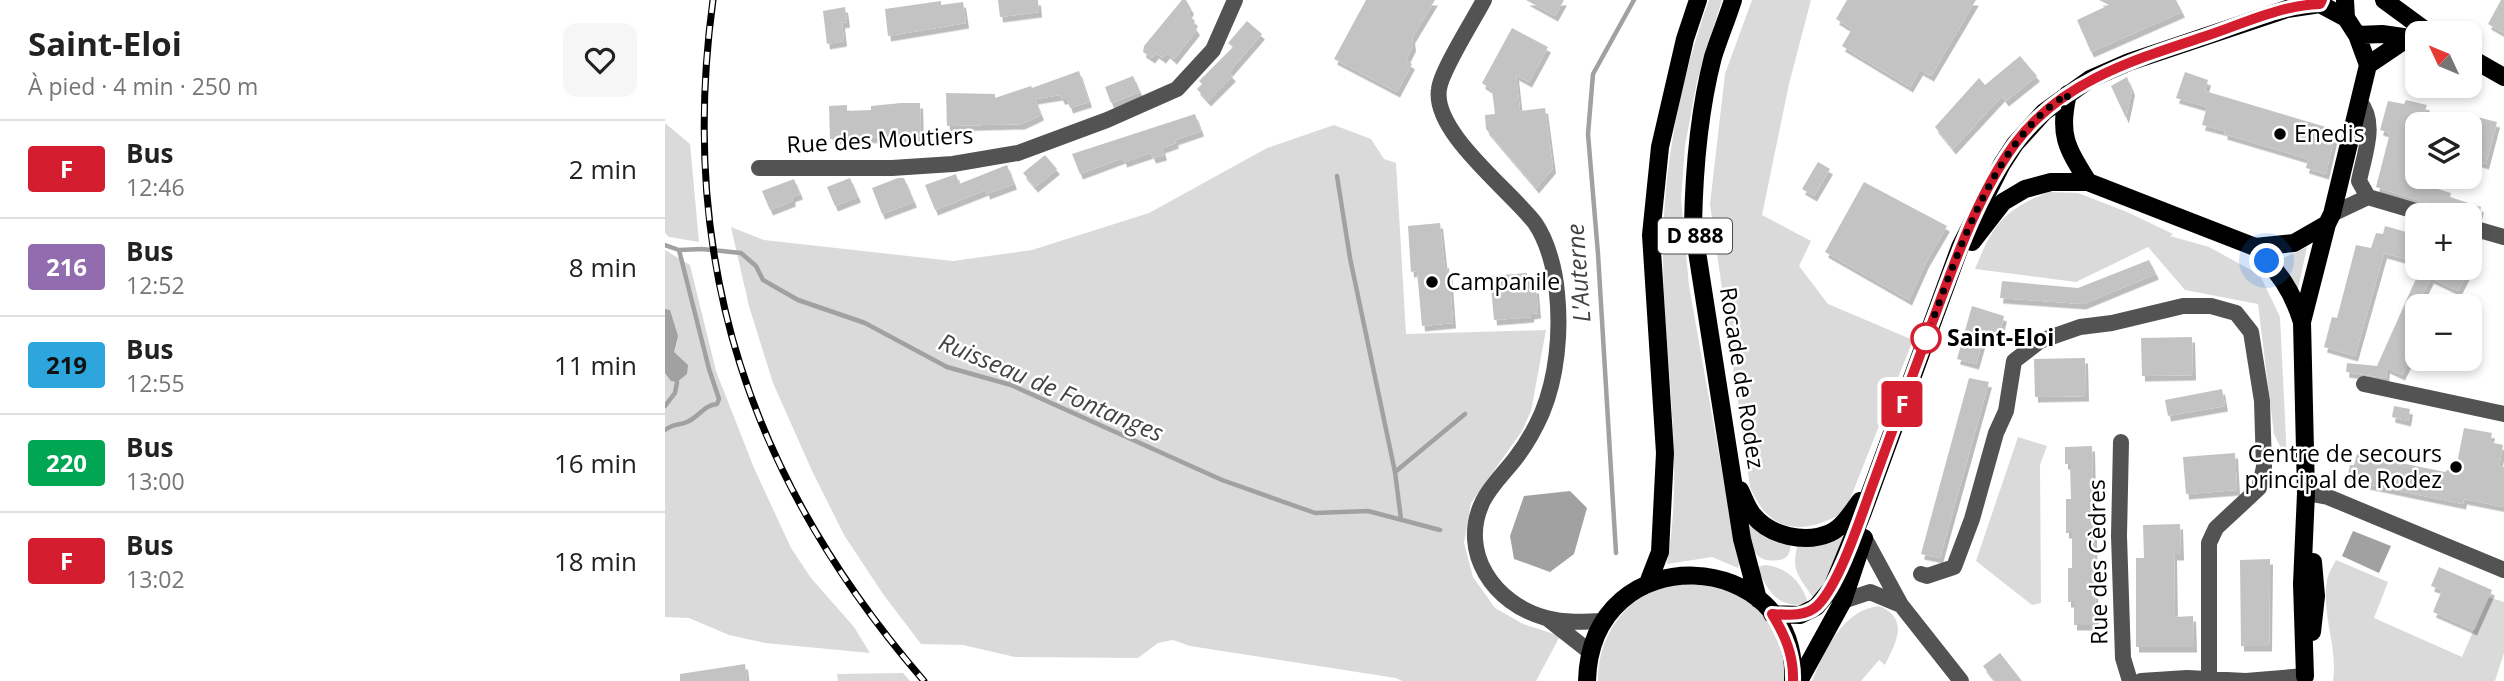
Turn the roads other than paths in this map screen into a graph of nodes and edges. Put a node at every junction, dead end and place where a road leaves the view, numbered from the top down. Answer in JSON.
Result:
{"nodes":[{"id":1,"x":1235,"y":0,"type":"edge"},
{"id":2,"x":1485,"y":0,"type":"edge"},
{"id":3,"x":1698,"y":0,"type":"edge"},
{"id":4,"x":1733,"y":0,"type":"edge"},
{"id":5,"x":2384,"y":0,"type":"edge"},
{"id":6,"x":2314,"y":2,"type":"edge"},
{"id":7,"x":2346,"y":9,"type":"edge"},
{"id":8,"x":2413,"y":21,"type":"edge"},
{"id":9,"x":2357,"y":35,"type":"junction"},
{"id":10,"x":2405,"y":37,"type":"edge"},
{"id":11,"x":2405,"y":42,"type":"edge"},
{"id":12,"x":2482,"y":64,"type":"edge"},
{"id":13,"x":2368,"y":65,"type":"junction"},
{"id":14,"x":2504,"y":77,"type":"edge"},
{"id":15,"x":2068,"y":94,"type":"junction"},
{"id":16,"x":2359,"y":101,"type":"junction"},
{"id":17,"x":759,"y":168,"type":"dead end"},
{"id":18,"x":2359,"y":181,"type":"junction"},
{"id":19,"x":2088,"y":182,"type":"junction"},
{"id":20,"x":2368,"y":197,"type":"junction"},
{"id":21,"x":2351,"y":205,"type":"junction"},
{"id":22,"x":2405,"y":208,"type":"edge"},
{"id":23,"x":2329,"y":219,"type":"junction"},
{"id":24,"x":2482,"y":230,"type":"edge"},
{"id":25,"x":2504,"y":237,"type":"edge"},
{"id":26,"x":2255,"y":247,"type":"junction"},
{"id":27,"x":2302,"y":322,"type":"junction"},
{"id":28,"x":2364,"y":384,"type":"dead end"},
{"id":29,"x":2504,"y":414,"type":"edge"},
{"id":30,"x":2121,"y":442,"type":"dead end"},
{"id":31,"x":1732,"y":475,"type":"junction"},
{"id":32,"x":1874,"y":480,"type":"junction"},
{"id":33,"x":2306,"y":492,"type":"junction"},
{"id":34,"x":1864,"y":537,"type":"junction"},
{"id":35,"x":2504,"y":570,"type":"edge"},
{"id":36,"x":1921,"y":574,"type":"dead end"},
{"id":37,"x":1649,"y":583,"type":"junction"},
{"id":38,"x":1758,"y":599,"type":"junction"},
{"id":39,"x":1843,"y":601,"type":"junction"},
{"id":40,"x":1901,"y":605,"type":"junction"},
{"id":41,"x":1772,"y":614,"type":"junction"},
{"id":42,"x":1546,"y":618,"type":"junction"},
{"id":43,"x":1604,"y":621,"type":"junction"},
{"id":44,"x":1590,"y":652,"type":"junction"},
{"id":45,"x":2209,"y":678,"type":"junction"},
{"id":46,"x":2305,"y":678,"type":"edge"},
{"id":47,"x":1587,"y":681,"type":"edge"},
{"id":48,"x":1793,"y":681,"type":"edge"},
{"id":49,"x":1799,"y":681,"type":"edge"},
{"id":50,"x":1961,"y":681,"type":"edge"},
{"id":51,"x":2130,"y":681,"type":"edge"},
{"id":52,"x":2141,"y":681,"type":"edge"},
{"id":53,"x":2247,"y":681,"type":"edge"}],
"edges":[{"from":1,"to":17,"type":"street","name":"Rue des Moutiers"},
{"from":2,"to":42,"type":"street"},
{"from":3,"to":37,"type":"main road","number":"D 888"},
{"from":4,"to":31,"type":"main road","name":"Rocade de Rodez","number":"D 888"},
{"from":5,"to":8,"type":"main road"},
{"from":6,"to":7,"type":"main road"},
{"from":6,"to":15,"type":"main road"},
{"from":7,"to":9,"type":"main road"},
{"from":9,"to":10,"type":"main road"},
{"from":9,"to":13,"type":"main road"},
{"from":11,"to":13,"type":"main road"},
{"from":12,"to":14,"type":"main road"},
{"from":13,"to":16,"type":"main road"},
{"from":15,"to":19,"type":"main road"},
{"from":15,"to":32,"type":"main road"},
{"from":16,"to":18,"type":"street"},
{"from":16,"to":23,"type":"main road"},
{"from":18,"to":20,"type":"street"},
{"from":18,"to":21,"type":"street"},
{"from":19,"to":26,"type":"main road"},
{"from":19,"to":34,"type":"main road"},
{"from":20,"to":21,"type":"street"},
{"from":20,"to":22,"type":"street"},
{"from":21,"to":23,"type":"street"},
{"from":23,"to":26,"type":"main road"},
{"from":23,"to":27,"type":"main road"},
{"from":24,"to":25,"type":"street"},
{"from":26,"to":27,"type":"main road"},
{"from":27,"to":33,"type":"main road"},
{"from":28,"to":29,"type":"street"},
{"from":30,"to":51,"type":"street","name":"Rue des Cèdres"},
{"from":31,"to":32,"type":"main road"},
{"from":31,"to":38,"type":"main road","name":"Rocade de Rodez","number":"D 888"},
{"from":32,"to":41,"type":"main road"},
{"from":33,"to":35,"type":"street"},
{"from":33,"to":46,"type":"main road"},
{"from":34,"to":39,"type":"main road"},
{"from":34,"to":40,"type":"street"},
{"from":36,"to":45,"type":"street"},
{"from":37,"to":38,"type":"main road"},
{"from":37,"to":43,"type":"main road"},
{"from":38,"to":41,"type":"main road"},
{"from":39,"to":40,"type":"street"},
{"from":39,"to":49,"type":"main road"},
{"from":40,"to":50,"type":"street"},
{"from":41,"to":48,"type":"main road"},
{"from":42,"to":43,"type":"street"},
{"from":42,"to":44,"type":"street"},
{"from":43,"to":44,"type":"main road"},
{"from":44,"to":47,"type":"main road"},
{"from":45,"to":52,"type":"street"},
{"from":45,"to":53,"type":"street"},
{"from":46,"to":53,"type":"street"}]}
